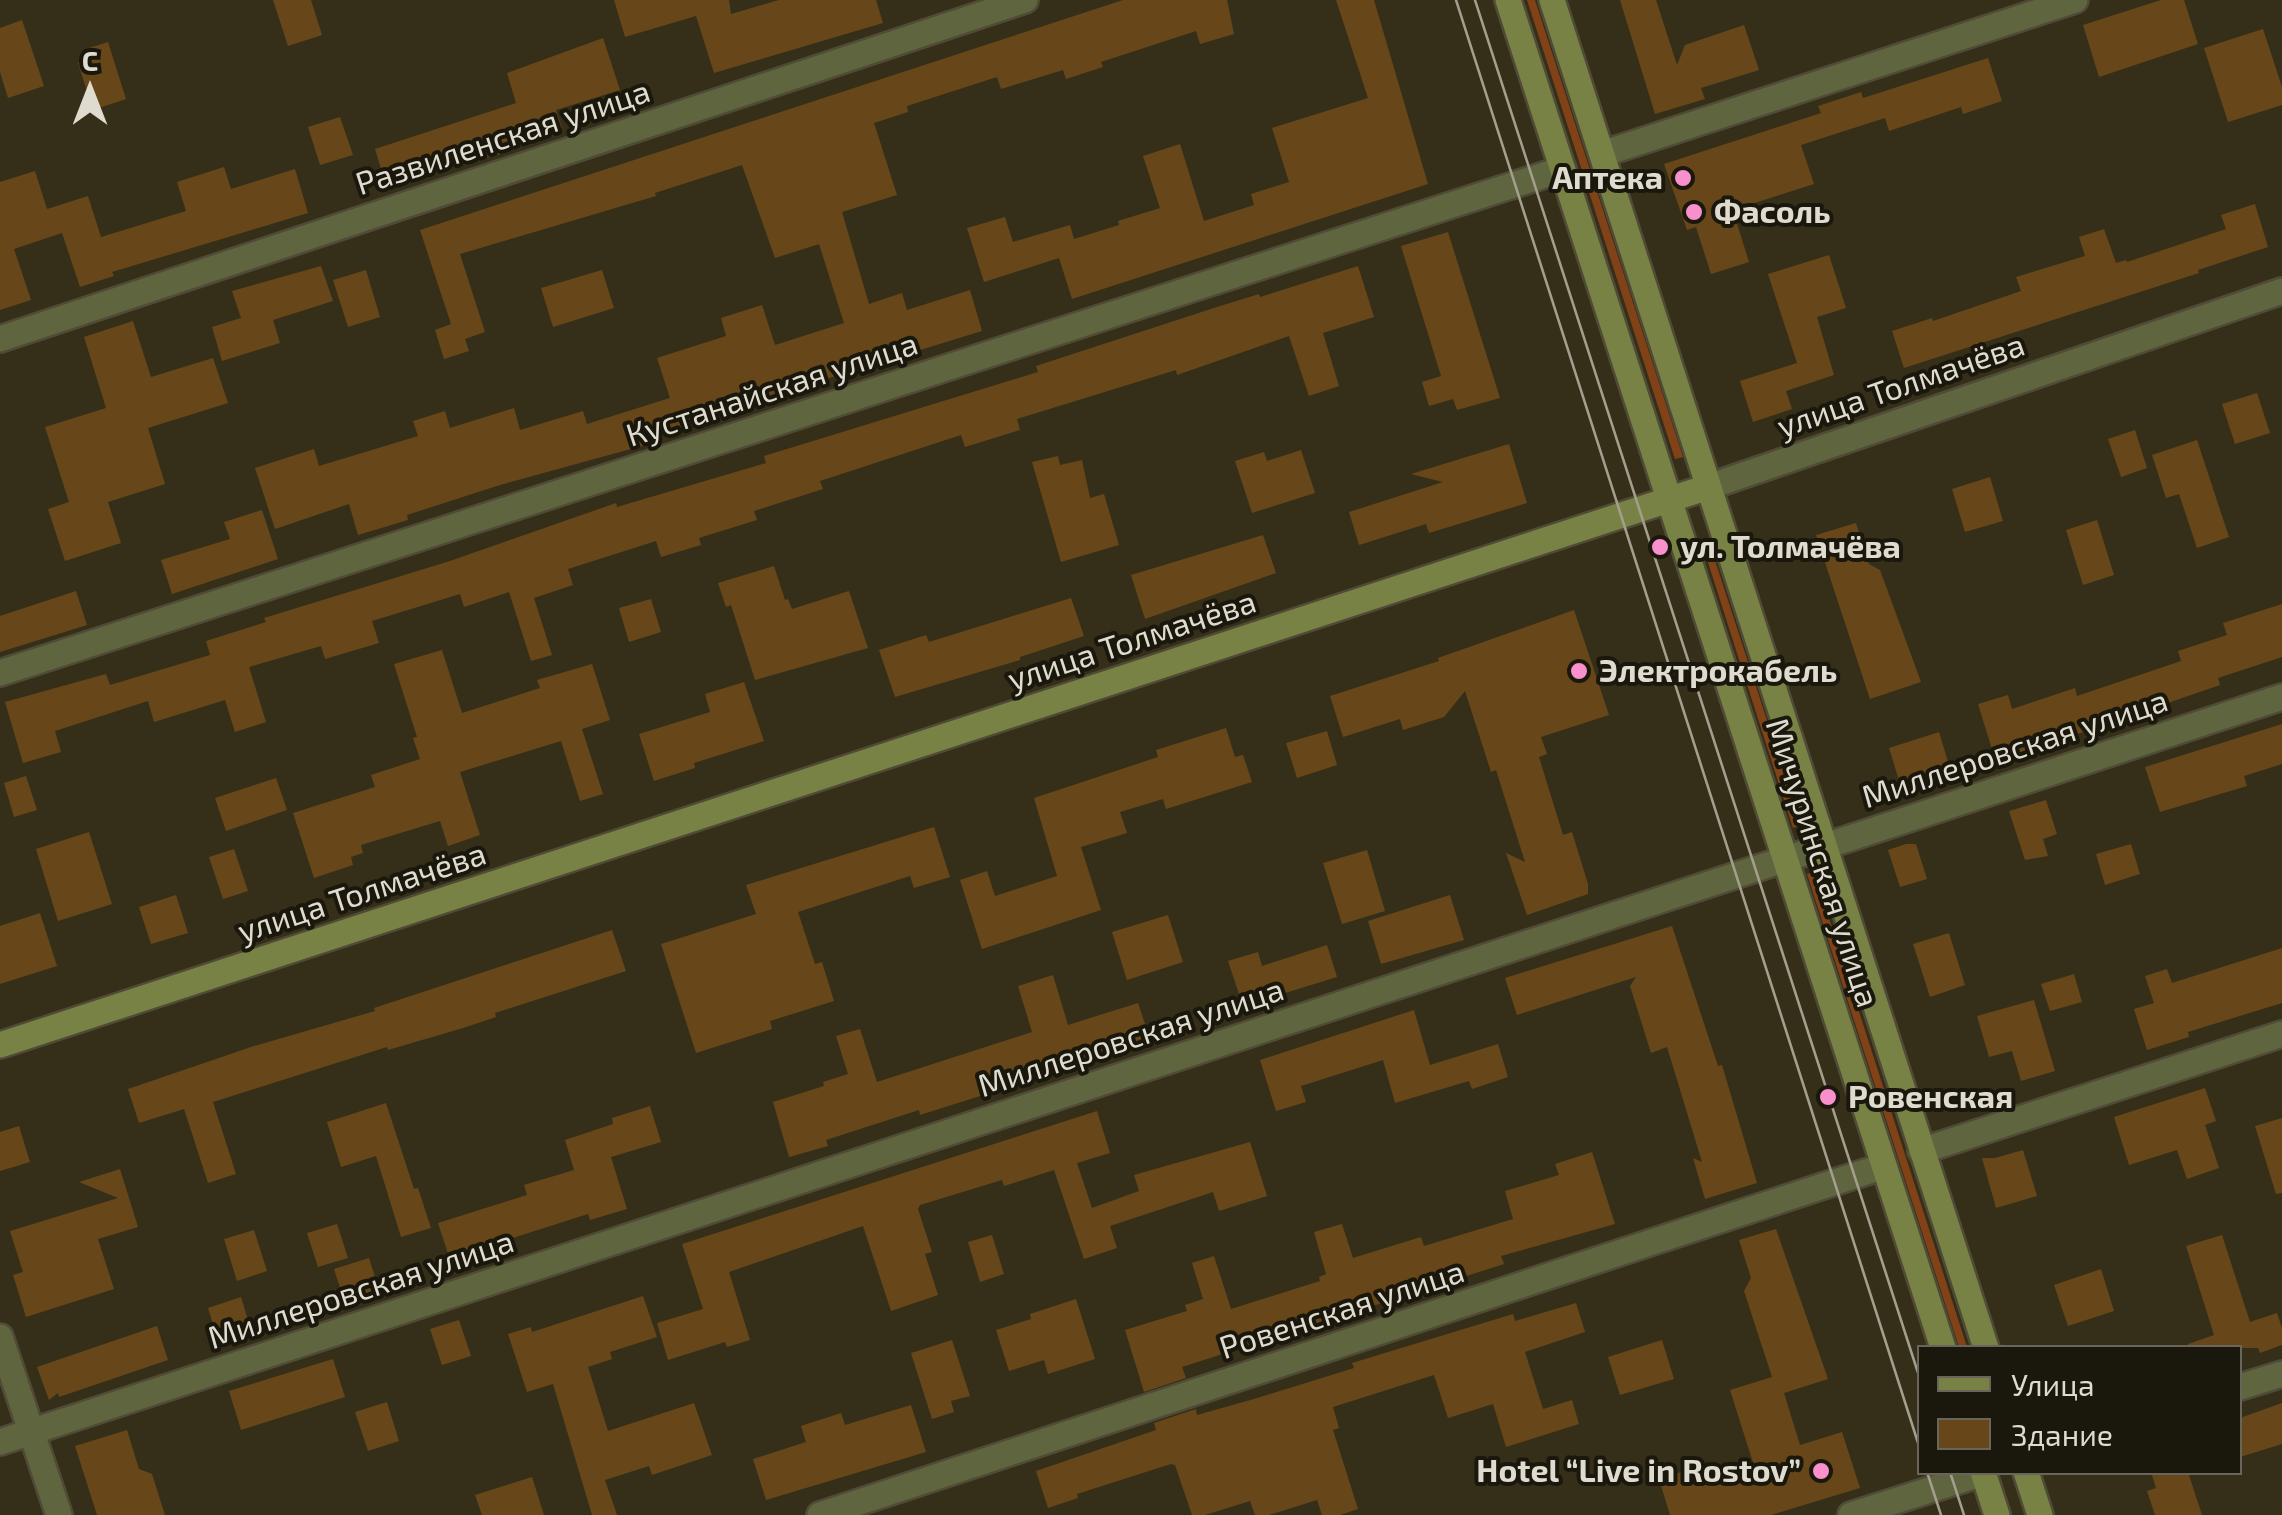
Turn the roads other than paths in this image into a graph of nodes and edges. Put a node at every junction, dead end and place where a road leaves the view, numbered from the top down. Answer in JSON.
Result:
{"nodes":[{"id":1,"x":1026,"y":0,"type":"edge"},
{"id":2,"x":1508,"y":0,"type":"edge"},
{"id":3,"x":1552,"y":0,"type":"edge"},
{"id":4,"x":2075,"y":0,"type":"edge"},
{"id":5,"x":1602,"y":154,"type":"junction"},
{"id":6,"x":1563,"y":170,"type":"junction"},
{"id":7,"x":2282,"y":292,"type":"edge"},
{"id":8,"x":0,"y":339,"type":"edge"},
{"id":9,"x":1708,"y":487,"type":"junction"},
{"id":10,"x":1670,"y":499,"type":"junction"},
{"id":11,"x":0,"y":673,"type":"edge"},
{"id":12,"x":2282,"y":696,"type":"edge"},
{"id":13,"x":1824,"y":845,"type":"junction"},
{"id":14,"x":1786,"y":857,"type":"junction"},
{"id":15,"x":2282,"y":1034,"type":"edge"},
{"id":16,"x":0,"y":1046,"type":"edge"},
{"id":17,"x":1921,"y":1151,"type":"junction"},
{"id":18,"x":1884,"y":1166,"type":"junction"},
{"id":19,"x":0,"y":1337,"type":"edge"},
{"id":20,"x":1942,"y":1345,"type":"edge"},
{"id":21,"x":1985,"y":1345,"type":"edge"},
{"id":22,"x":2282,"y":1374,"type":"edge"},
{"id":23,"x":2242,"y":1387,"type":"edge"},
{"id":24,"x":31,"y":1432,"type":"junction"},
{"id":25,"x":0,"y":1442,"type":"edge"},
{"id":26,"x":1977,"y":1475,"type":"edge"},
{"id":27,"x":1984,"y":1475,"type":"edge"},
{"id":28,"x":2027,"y":1475,"type":"edge"},
{"id":29,"x":60,"y":1515,"type":"edge"},
{"id":30,"x":820,"y":1515,"type":"edge"},
{"id":31,"x":1851,"y":1515,"type":"edge"},
{"id":32,"x":1997,"y":1515,"type":"edge"},
{"id":33,"x":2040,"y":1515,"type":"edge"}],
"edges":[{"from":1,"to":8,"type":"street","name":"Развиленская улица"},
{"from":2,"to":6,"type":"main road","name":"Мичуринская улица"},
{"from":3,"to":5,"type":"main road","name":"Мичуринская улица"},
{"from":4,"to":5,"type":"street"},
{"from":5,"to":9,"type":"main road","name":"Мичуринская улица"},
{"from":6,"to":10,"type":"main road","name":"Мичуринская улица"},
{"from":6,"to":11,"type":"street","name":"Кустанайская улица"},
{"from":7,"to":9,"type":"street","name":"улица Толмачёва"},
{"from":9,"to":10,"type":"main road","name":"улица Толмачёва"},
{"from":9,"to":13,"type":"main road","name":"Мичуринская улица"},
{"from":10,"to":14,"type":"main road","name":"Мичуринская улица"},
{"from":10,"to":16,"type":"main road","name":"улица Толмачёва"},
{"from":12,"to":13,"type":"street","name":"Миллеровская улица"},
{"from":13,"to":14,"type":"street","name":"Миллеровская улица"},
{"from":13,"to":17,"type":"main road","name":"Мичуринская улица"},
{"from":14,"to":18,"type":"main road","name":"Мичуринская улица"},
{"from":14,"to":24,"type":"street","name":"Миллеровская улица"},
{"from":15,"to":17,"type":"street"},
{"from":17,"to":21,"type":"main road","name":"Мичуринская улица"},
{"from":18,"to":20,"type":"main road","name":"Мичуринская улица"},
{"from":18,"to":30,"type":"street","name":"Ровенская улица"},
{"from":19,"to":24,"type":"street"},
{"from":22,"to":23,"type":"street"},
{"from":24,"to":25,"type":"street","name":"Миллеровская улица"},
{"from":24,"to":29,"type":"street"},
{"from":26,"to":31,"type":"street"},
{"from":27,"to":32,"type":"main road"},
{"from":28,"to":33,"type":"main road"}]}
